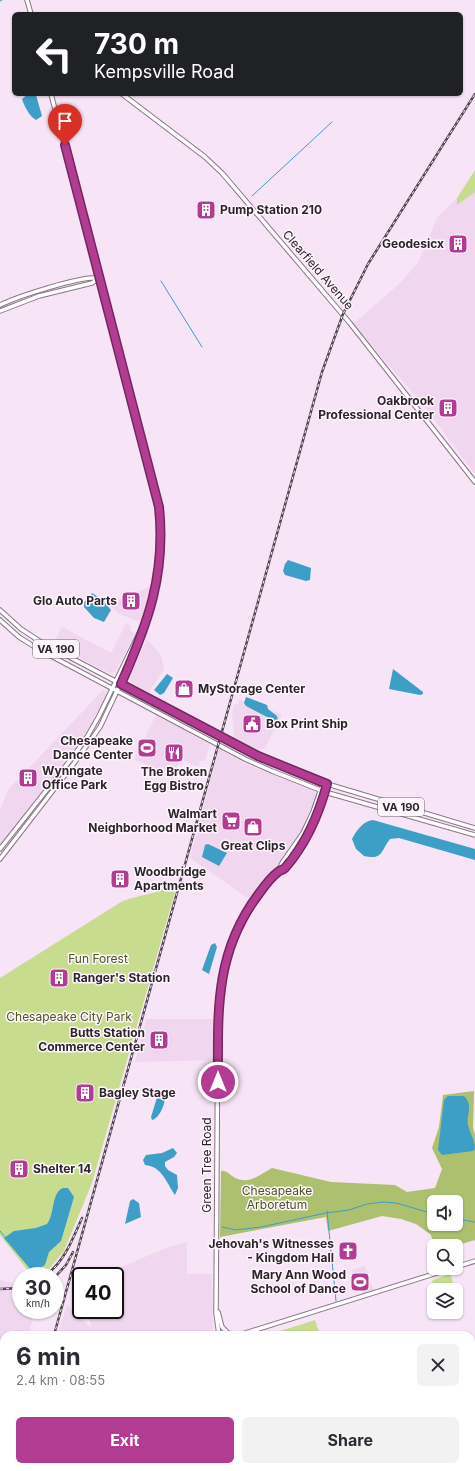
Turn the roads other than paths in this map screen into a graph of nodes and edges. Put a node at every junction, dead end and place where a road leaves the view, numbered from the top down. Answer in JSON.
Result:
{"nodes":[{"id":1,"x":27,"y":0,"type":"edge"},
{"id":2,"x":30,"y":12,"type":"edge"},
{"id":3,"x":53,"y":96,"type":"edge"},
{"id":4,"x":125,"y":96,"type":"edge"},
{"id":5,"x":100,"y":278,"type":"junction"},
{"id":6,"x":0,"y":306,"type":"edge"},
{"id":7,"x":0,"y":311,"type":"edge"},
{"id":8,"x":475,"y":482,"type":"edge"},
{"id":9,"x":0,"y":610,"type":"edge"},
{"id":10,"x":0,"y":620,"type":"edge"},
{"id":11,"x":143,"y":626,"type":"junction"},
{"id":12,"x":116,"y":681,"type":"junction"},
{"id":13,"x":121,"y":684,"type":"junction"},
{"id":14,"x":112,"y":689,"type":"junction"},
{"id":15,"x":118,"y":692,"type":"junction"},
{"id":16,"x":325,"y":783,"type":"junction"},
{"id":17,"x":323,"y":791,"type":"junction"},
{"id":18,"x":475,"y":828,"type":"edge"},
{"id":19,"x":475,"y":835,"type":"edge"},
{"id":20,"x":0,"y":849,"type":"edge"},
{"id":21,"x":0,"y":859,"type":"edge"},
{"id":22,"x":475,"y":1261,"type":"edge"},
{"id":23,"x":463,"y":1265,"type":"edge"},
{"id":24,"x":431,"y":1275,"type":"edge"},
{"id":25,"x":216,"y":1307,"type":"junction"},
{"id":26,"x":219,"y":1331,"type":"edge"},
{"id":27,"x":226,"y":1331,"type":"edge"},
{"id":28,"x":257,"y":1331,"type":"edge"}],
"edges":[{"from":1,"to":2,"type":"main road"},
{"from":3,"to":5,"type":"main road"},
{"from":4,"to":8,"type":"main road","name":"Clearfield Avenue"},
{"from":5,"to":6,"type":"main road"},
{"from":5,"to":7,"type":"main road"},
{"from":5,"to":11,"type":"main road"},
{"from":9,"to":12,"type":"main road","number":"VA 190"},
{"from":10,"to":14,"type":"main road","number":"VA 190"},
{"from":11,"to":12,"type":"main road"},
{"from":11,"to":13,"type":"main road"},
{"from":12,"to":13,"type":"main road","number":"VA 190"},
{"from":12,"to":14,"type":"main road"},
{"from":13,"to":15,"type":"main road"},
{"from":13,"to":16,"type":"main road","number":"VA 190"},
{"from":14,"to":15,"type":"main road","number":"VA 190"},
{"from":14,"to":20,"type":"main road"},
{"from":15,"to":17,"type":"main road","number":"VA 190"},
{"from":15,"to":21,"type":"main road"},
{"from":16,"to":17,"type":"main road","name":"Green Tree Road"},
{"from":16,"to":18,"type":"main road","number":"VA 190"},
{"from":17,"to":19,"type":"main road","number":"VA 190"},
{"from":17,"to":25,"type":"main road","name":"Green Tree Road"},
{"from":22,"to":23,"type":"main road"},
{"from":24,"to":28,"type":"main road"},
{"from":25,"to":26,"type":"main road","name":"Green Tree Road"},
{"from":25,"to":27,"type":"main road","name":"Green Tree Road"}]}
